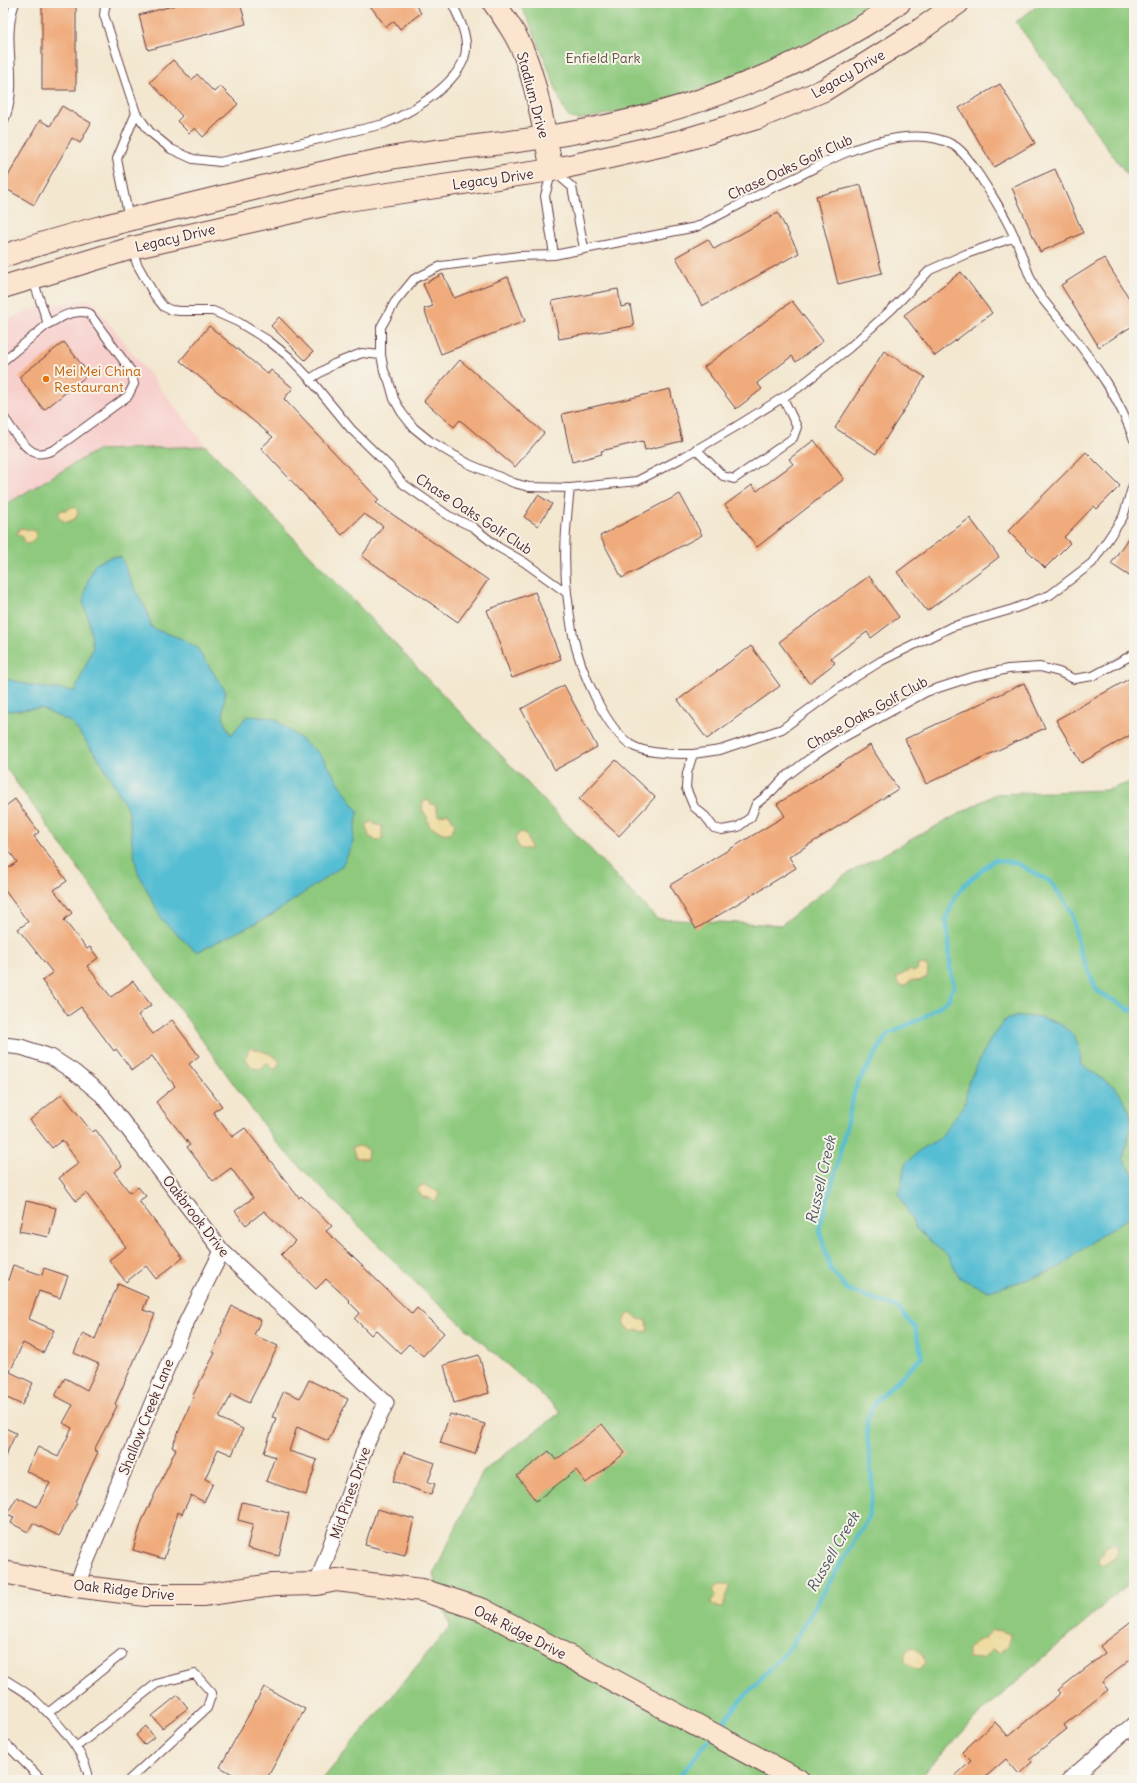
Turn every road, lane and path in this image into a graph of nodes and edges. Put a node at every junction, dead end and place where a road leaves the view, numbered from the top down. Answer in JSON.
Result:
{"nodes":[{"id":1,"x":15,"y":3,"type":"edge"},
{"id":2,"x":107,"y":3,"type":"edge"},
{"id":3,"x":452,"y":3,"type":"edge"},
{"id":4,"x":494,"y":3,"type":"edge"},
{"id":5,"x":899,"y":3,"type":"edge"},
{"id":6,"x":958,"y":3,"type":"edge"},
{"id":7,"x":136,"y":113,"type":"junction"},
{"id":8,"x":3,"y":123,"type":"edge"},
{"id":9,"x":545,"y":136,"type":"junction"},
{"id":10,"x":552,"y":170,"type":"junction"},
{"id":11,"x":129,"y":219,"type":"junction"},
{"id":12,"x":1015,"y":237,"type":"junction"},
{"id":13,"x":132,"y":248,"type":"junction"},
{"id":14,"x":584,"y":248,"type":"junction"},
{"id":15,"x":554,"y":255,"type":"junction"},
{"id":16,"x":3,"y":256,"type":"edge"},
{"id":17,"x":32,"y":277,"type":"junction"},
{"id":18,"x":3,"y":287,"type":"edge"},
{"id":19,"x":48,"y":324,"type":"junction"},
{"id":20,"x":381,"y":355,"type":"junction"},
{"id":21,"x":3,"y":361,"type":"edge"},
{"id":22,"x":310,"y":379,"type":"junction"},
{"id":23,"x":783,"y":398,"type":"junction"},
{"id":24,"x":3,"y":416,"type":"edge"},
{"id":25,"x":1134,"y":440,"type":"edge"},
{"id":26,"x":696,"y":449,"type":"junction"},
{"id":27,"x":1134,"y":482,"type":"edge"},
{"id":28,"x":570,"y":488,"type":"junction"},
{"id":29,"x":567,"y":592,"type":"junction"},
{"id":30,"x":1134,"y":654,"type":"edge"},
{"id":31,"x":693,"y":754,"type":"junction"},
{"id":32,"x":3,"y":1045,"type":"edge"},
{"id":33,"x":222,"y":1251,"type":"junction"},
{"id":34,"x":386,"y":1403,"type":"joint"},
{"id":35,"x":3,"y":1572,"type":"edge"},
{"id":36,"x":317,"y":1584,"type":"junction"},
{"id":37,"x":76,"y":1586,"type":"junction"},
{"id":38,"x":122,"y":1654,"type":"dead end"},
{"id":39,"x":3,"y":1678,"type":"edge"},
{"id":40,"x":48,"y":1713,"type":"junction"},
{"id":41,"x":1134,"y":1724,"type":"edge"},
{"id":42,"x":3,"y":1741,"type":"edge"},
{"id":43,"x":76,"y":1747,"type":"junction"},
{"id":44,"x":42,"y":1780,"type":"edge"},
{"id":45,"x":89,"y":1780,"type":"edge"},
{"id":46,"x":129,"y":1780,"type":"edge"},
{"id":47,"x":798,"y":1780,"type":"edge"},
{"id":48,"x":1069,"y":1780,"type":"edge"}],
"edges":[{"from":1,"to":8,"type":"lane"},
{"from":2,"to":7,"type":"lane"},
{"from":3,"to":7,"type":"lane"},
{"from":4,"to":9,"type":"main road","name":"Stadium Drive"},
{"from":5,"to":9,"type":"main road","name":"Legacy Drive"},
{"from":6,"to":10,"type":"main road","name":"Legacy Drive"},
{"from":7,"to":11,"type":"lane"},
{"from":9,"to":10,"type":"main road","name":"Stadium Drive"},
{"from":9,"to":11,"type":"main road","name":"Legacy Drive"},
{"from":10,"to":13,"type":"main road","name":"Legacy Drive"},
{"from":10,"to":14,"type":"lane"},
{"from":10,"to":15,"type":"lane"},
{"from":11,"to":13,"type":"main road"},
{"from":11,"to":16,"type":"main road","name":"Legacy Drive"},
{"from":12,"to":14,"type":"lane","name":"Chase Oaks Golf Club"},
{"from":12,"to":23,"type":"lane","name":"Chase Oaks Golf Club"},
{"from":12,"to":25,"type":"lane","name":"Chase Oaks Golf Club"},
{"from":13,"to":17,"type":"main road","name":"Legacy Drive"},
{"from":13,"to":22,"type":"lane","name":"Chase Oaks Golf Club"},
{"from":14,"to":15,"type":"lane","name":"Chase Oaks Golf Club"},
{"from":15,"to":20,"type":"lane","name":"Chase Oaks Golf Club"},
{"from":17,"to":18,"type":"main road","name":"Legacy Drive"},
{"from":17,"to":19,"type":"lane"},
{"from":19,"to":21,"type":"lane"},
{"from":19,"to":24,"type":"lane"},
{"from":20,"to":22,"type":"lane"},
{"from":20,"to":28,"type":"lane","name":"Chase Oaks Golf Club"},
{"from":22,"to":29,"type":"lane","name":"Chase Oaks Golf Club"},
{"from":23,"to":26,"type":"lane","name":"Chase Oaks Golf Club"},
{"from":23,"to":26,"type":"lane"},
{"from":26,"to":28,"type":"lane","name":"Chase Oaks Golf Club"},
{"from":27,"to":31,"type":"lane","name":"Chase Oaks Golf Club"},
{"from":28,"to":29,"type":"lane","name":"Chase Oaks Golf Club"},
{"from":29,"to":31,"type":"lane","name":"Chase Oaks Golf Club"},
{"from":30,"to":31,"type":"lane","name":"Chase Oaks Golf Club"},
{"from":32,"to":33,"type":"street","name":"Oakbrook Drive"},
{"from":33,"to":34,"type":"street","name":"Oakbrook Drive"},
{"from":33,"to":37,"type":"street","name":"Shallow Creek Lane"},
{"from":34,"to":36,"type":"street","name":"Mid Pines Drive"},
{"from":35,"to":37,"type":"main road","name":"Oak Ridge Drive"},
{"from":36,"to":37,"type":"main road","name":"Oak Ridge Drive"},
{"from":36,"to":47,"type":"main road","name":"Oak Ridge Drive"},
{"from":38,"to":40,"type":"lane"},
{"from":39,"to":40,"type":"lane"},
{"from":40,"to":43,"type":"lane"},
{"from":41,"to":48,"type":"street"},
{"from":42,"to":44,"type":"lane"},
{"from":43,"to":45,"type":"lane"},
{"from":43,"to":46,"type":"lane"}]}
